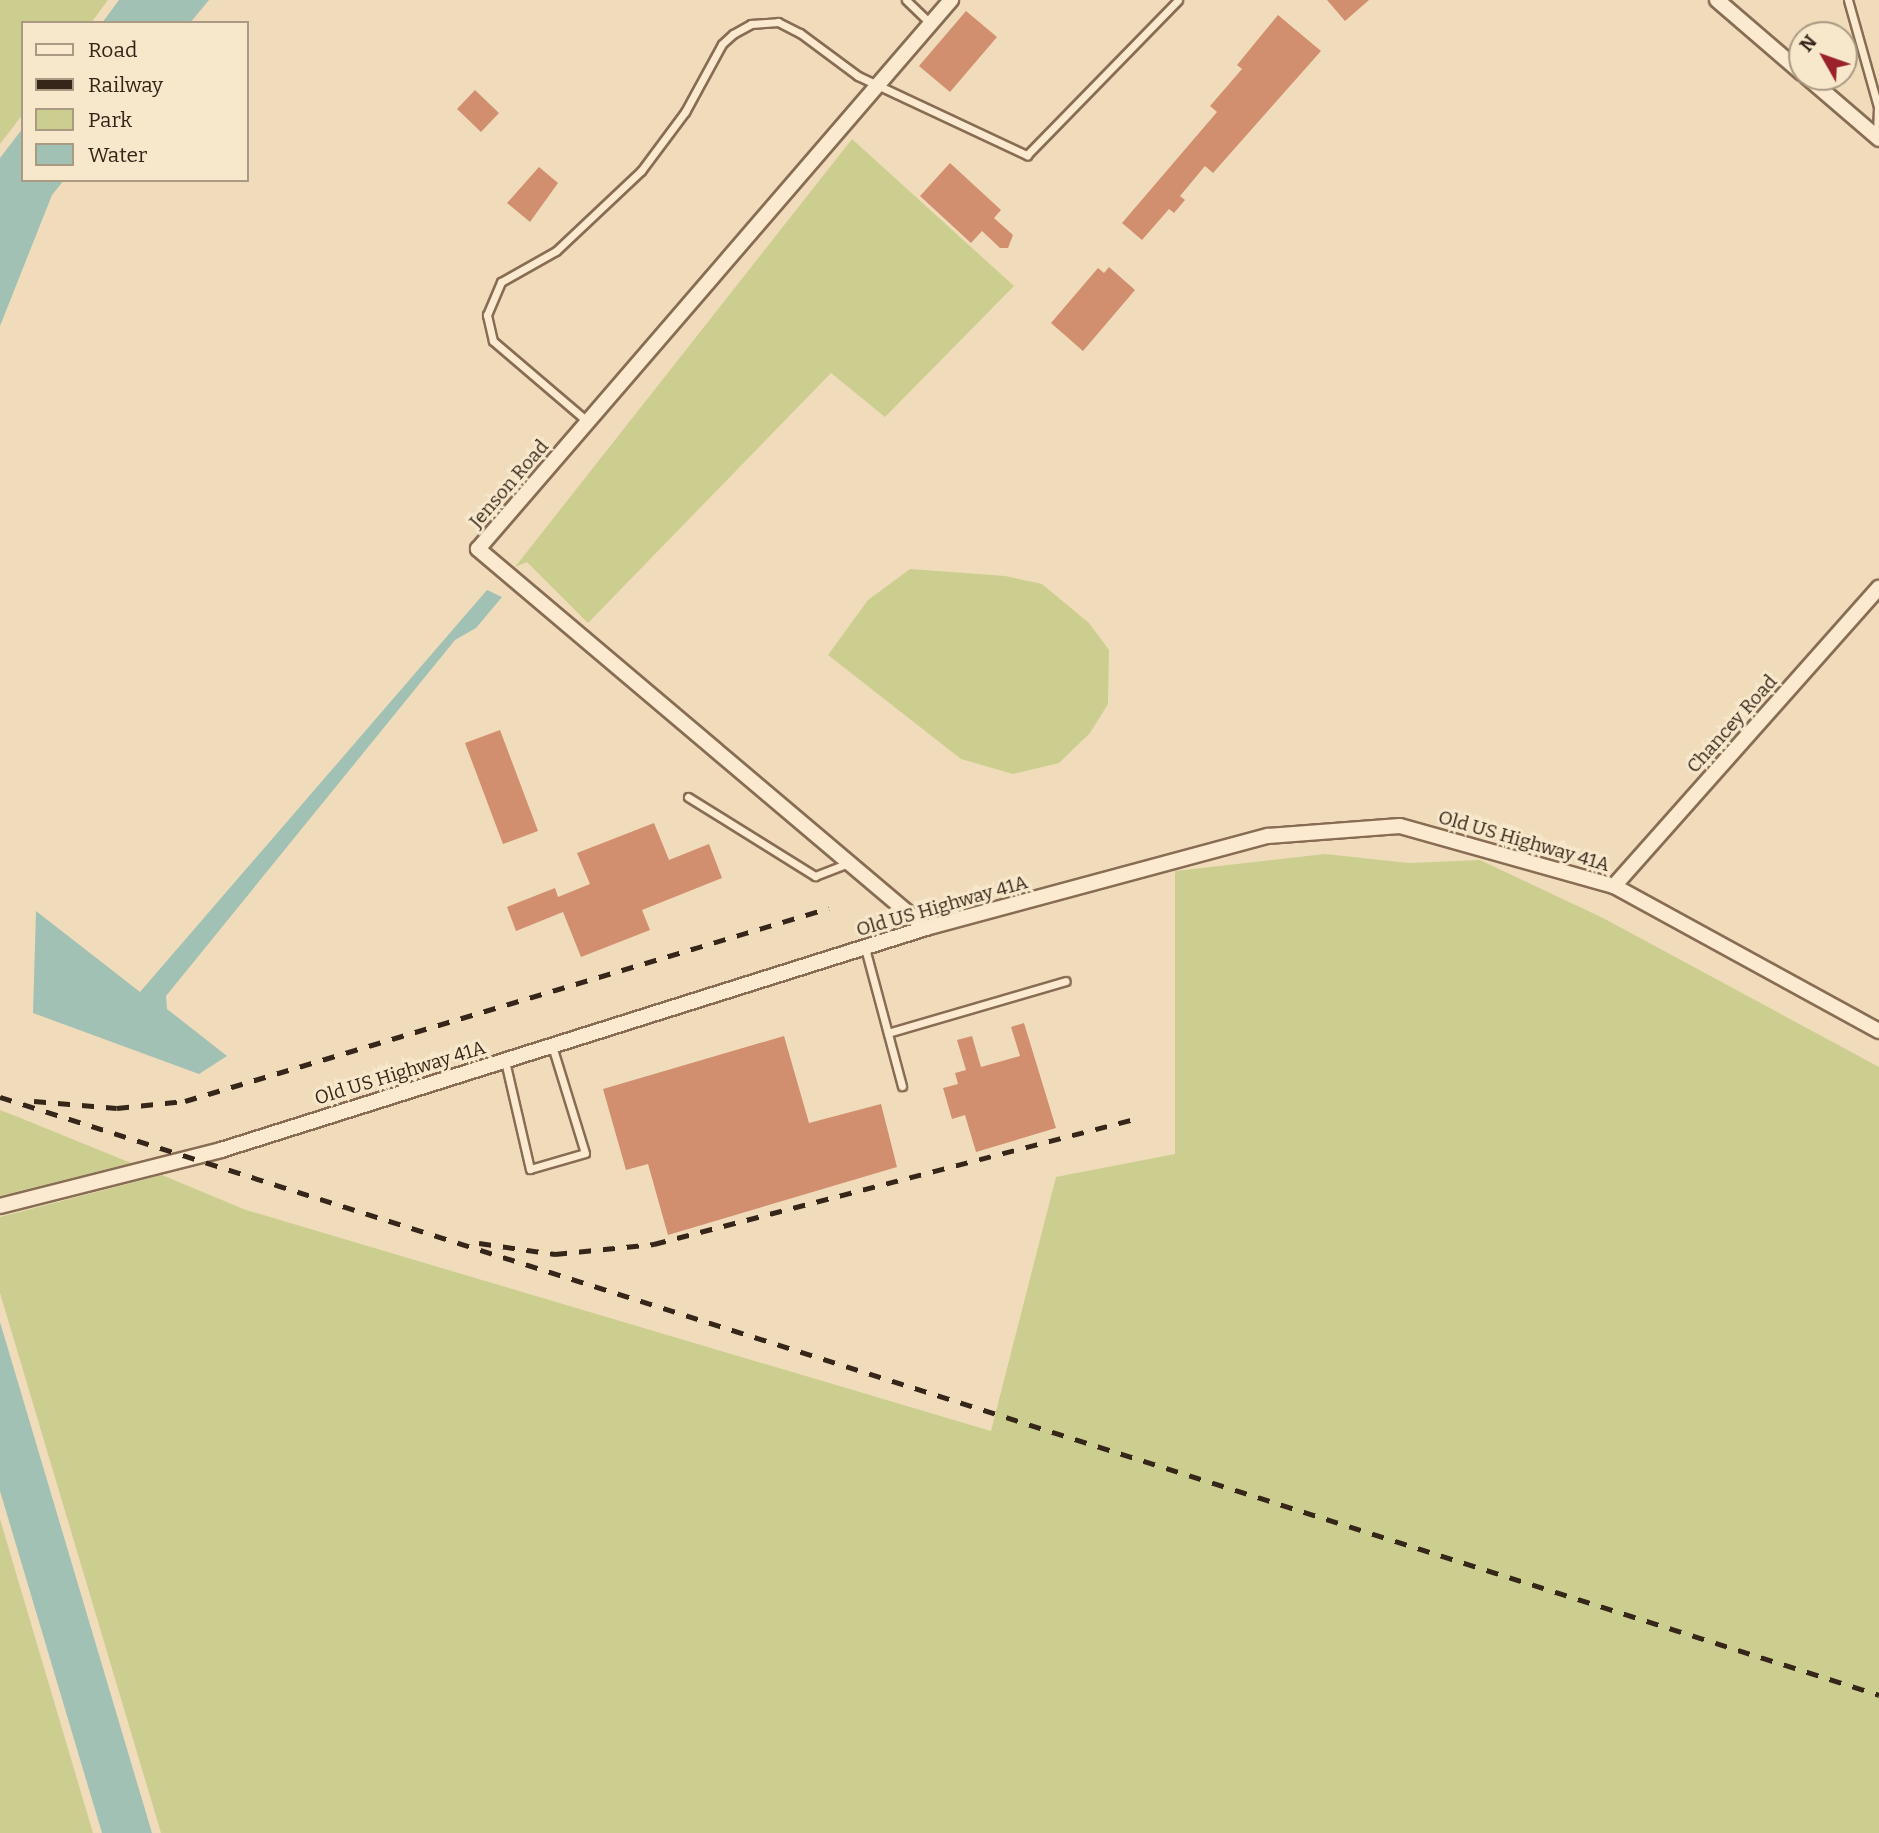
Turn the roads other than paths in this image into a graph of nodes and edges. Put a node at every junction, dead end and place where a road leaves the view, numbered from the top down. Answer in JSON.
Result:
{"nodes":[{"id":1,"x":906,"y":0,"type":"edge"},
{"id":2,"x":951,"y":0,"type":"edge"},
{"id":3,"x":1178,"y":0,"type":"edge"},
{"id":4,"x":1717,"y":0,"type":"edge"},
{"id":5,"x":1847,"y":0,"type":"edge"},
{"id":6,"x":931,"y":24,"type":"junction"},
{"id":7,"x":1788,"y":61,"type":"edge"},
{"id":8,"x":880,"y":83,"type":"junction"},
{"id":9,"x":1823,"y":91,"type":"edge"},
{"id":10,"x":1878,"y":139,"type":"edge"},
{"id":11,"x":588,"y":422,"type":"junction"},
{"id":12,"x":1879,"y":588,"type":"edge"},
{"id":13,"x":688,"y":797,"type":"dead end"},
{"id":14,"x":849,"y":863,"type":"junction"},
{"id":15,"x":1615,"y":886,"type":"junction"},
{"id":16,"x":926,"y":928,"type":"junction"},
{"id":17,"x":865,"y":948,"type":"junction"},
{"id":18,"x":1066,"y":981,"type":"dead end"},
{"id":19,"x":1879,"y":1031,"type":"edge"},
{"id":20,"x":888,"y":1033,"type":"junction"},
{"id":21,"x":552,"y":1046,"type":"junction"},
{"id":22,"x":505,"y":1061,"type":"junction"},
{"id":23,"x":902,"y":1086,"type":"dead end"},
{"id":24,"x":0,"y":1206,"type":"edge"}],
"edges":[{"from":1,"to":6,"type":"lane"},
{"from":2,"to":6,"type":"street","name":"Jenson Road"},
{"from":3,"to":8,"type":"lane"},
{"from":4,"to":7,"type":"street"},
{"from":5,"to":10,"type":"lane"},
{"from":6,"to":8,"type":"street","name":"Jenson Road"},
{"from":8,"to":11,"type":"street","name":"Jenson Road"},
{"from":8,"to":11,"type":"lane"},
{"from":9,"to":10,"type":"street"},
{"from":11,"to":14,"type":"street","name":"Jenson Road"},
{"from":12,"to":15,"type":"street","name":"Chancey Road"},
{"from":13,"to":14,"type":"lane"},
{"from":14,"to":16,"type":"street","name":"Jenson Road"},
{"from":15,"to":16,"type":"street","name":"Old US Highway 41A"},
{"from":15,"to":19,"type":"street","name":"Old US Highway 41A"},
{"from":16,"to":17,"type":"street","name":"Old US Highway 41A"},
{"from":17,"to":20,"type":"lane"},
{"from":17,"to":21,"type":"street","name":"Old US Highway 41A"},
{"from":18,"to":20,"type":"lane"},
{"from":20,"to":23,"type":"lane"},
{"from":21,"to":22,"type":"street","name":"Old US Highway 41A"},
{"from":21,"to":22,"type":"lane"},
{"from":22,"to":24,"type":"street","name":"Old US Highway 41A"}]}
